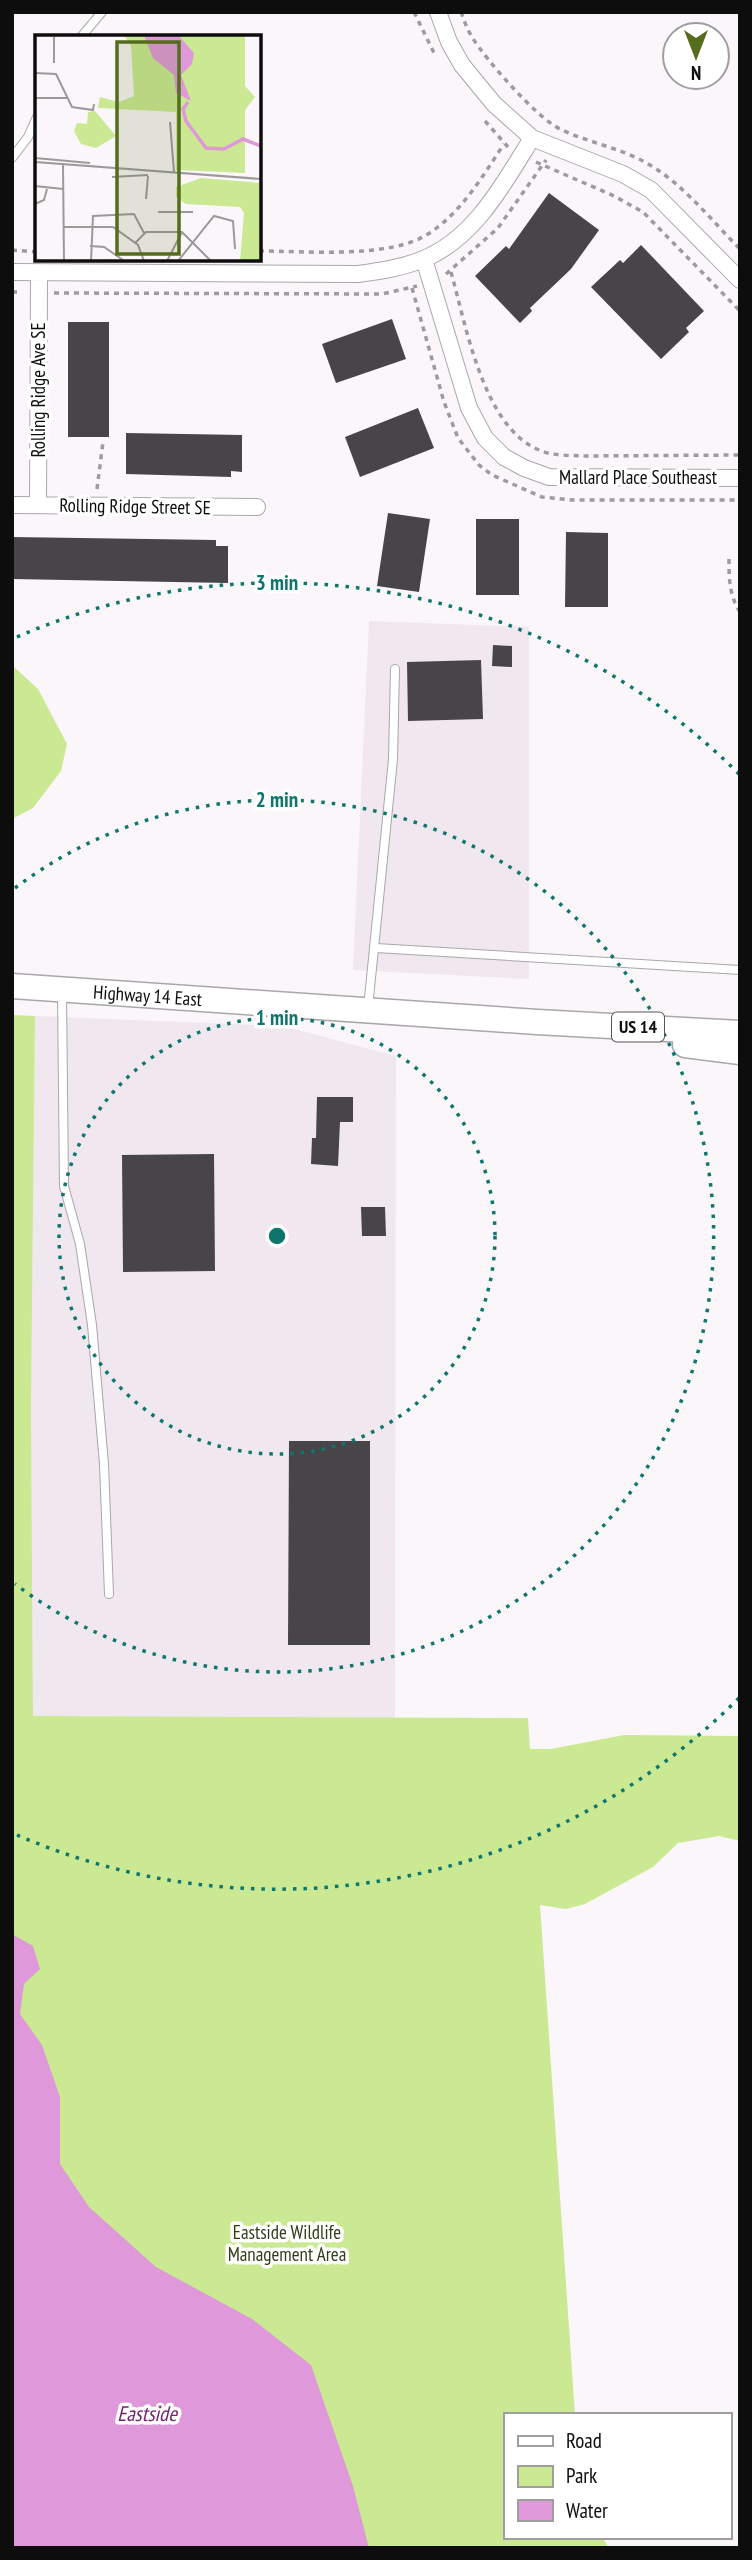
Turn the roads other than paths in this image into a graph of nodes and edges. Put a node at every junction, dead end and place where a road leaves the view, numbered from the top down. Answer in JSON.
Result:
{"nodes":[{"id":1,"x":102,"y":12,"type":"edge"},
{"id":2,"x":438,"y":12,"type":"edge"},
{"id":3,"x":83,"y":35,"type":"edge"},
{"id":4,"x":35,"y":121,"type":"edge"},
{"id":5,"x":532,"y":138,"type":"junction"},
{"id":6,"x":12,"y":158,"type":"edge"},
{"id":7,"x":424,"y":259,"type":"junction"},
{"id":8,"x":12,"y":272,"type":"edge"},
{"id":9,"x":39,"y":274,"type":"junction"},
{"id":10,"x":740,"y":280,"type":"edge"},
{"id":11,"x":740,"y":478,"type":"edge"},
{"id":12,"x":12,"y":505,"type":"edge"},
{"id":13,"x":38,"y":505,"type":"junction"},
{"id":14,"x":257,"y":507,"type":"dead end"},
{"id":15,"x":395,"y":669,"type":"dead end"},
{"id":16,"x":376,"y":947,"type":"junction"},
{"id":17,"x":740,"y":970,"type":"edge"},
{"id":18,"x":12,"y":986,"type":"edge"},
{"id":19,"x":62,"y":990,"type":"junction"},
{"id":20,"x":368,"y":1010,"type":"junction"},
{"id":21,"x":537,"y":1022,"type":"junction"},
{"id":22,"x":740,"y":1033,"type":"edge"},
{"id":23,"x":740,"y":1052,"type":"edge"},
{"id":24,"x":109,"y":1594,"type":"dead end"}],
"edges":[{"from":1,"to":3,"type":"lane"},
{"from":2,"to":5,"type":"street"},
{"from":4,"to":6,"type":"lane"},
{"from":5,"to":7,"type":"street"},
{"from":5,"to":10,"type":"street"},
{"from":7,"to":9,"type":"street"},
{"from":7,"to":11,"type":"street","name":"Mallard Place Southeast"},
{"from":8,"to":9,"type":"street"},
{"from":9,"to":13,"type":"street","name":"Rolling Ridge Ave SE"},
{"from":12,"to":13,"type":"street","name":"Rolling Ridge Street SE"},
{"from":13,"to":14,"type":"street","name":"Rolling Ridge Street SE"},
{"from":15,"to":16,"type":"lane"},
{"from":16,"to":17,"type":"lane"},
{"from":16,"to":20,"type":"lane"},
{"from":18,"to":19,"type":"main road","name":"Highway 14 East","number":"US 14"},
{"from":19,"to":20,"type":"main road","name":"Highway 14 East","number":"US 14"},
{"from":19,"to":24,"type":"lane"},
{"from":20,"to":21,"type":"main road","name":"Highway 14 East","number":"US 14"},
{"from":21,"to":22,"type":"main road","name":"Highway 14 East","number":"US 14"},
{"from":21,"to":23,"type":"main road","name":"Highway 14 East","number":"US 14"}]}
